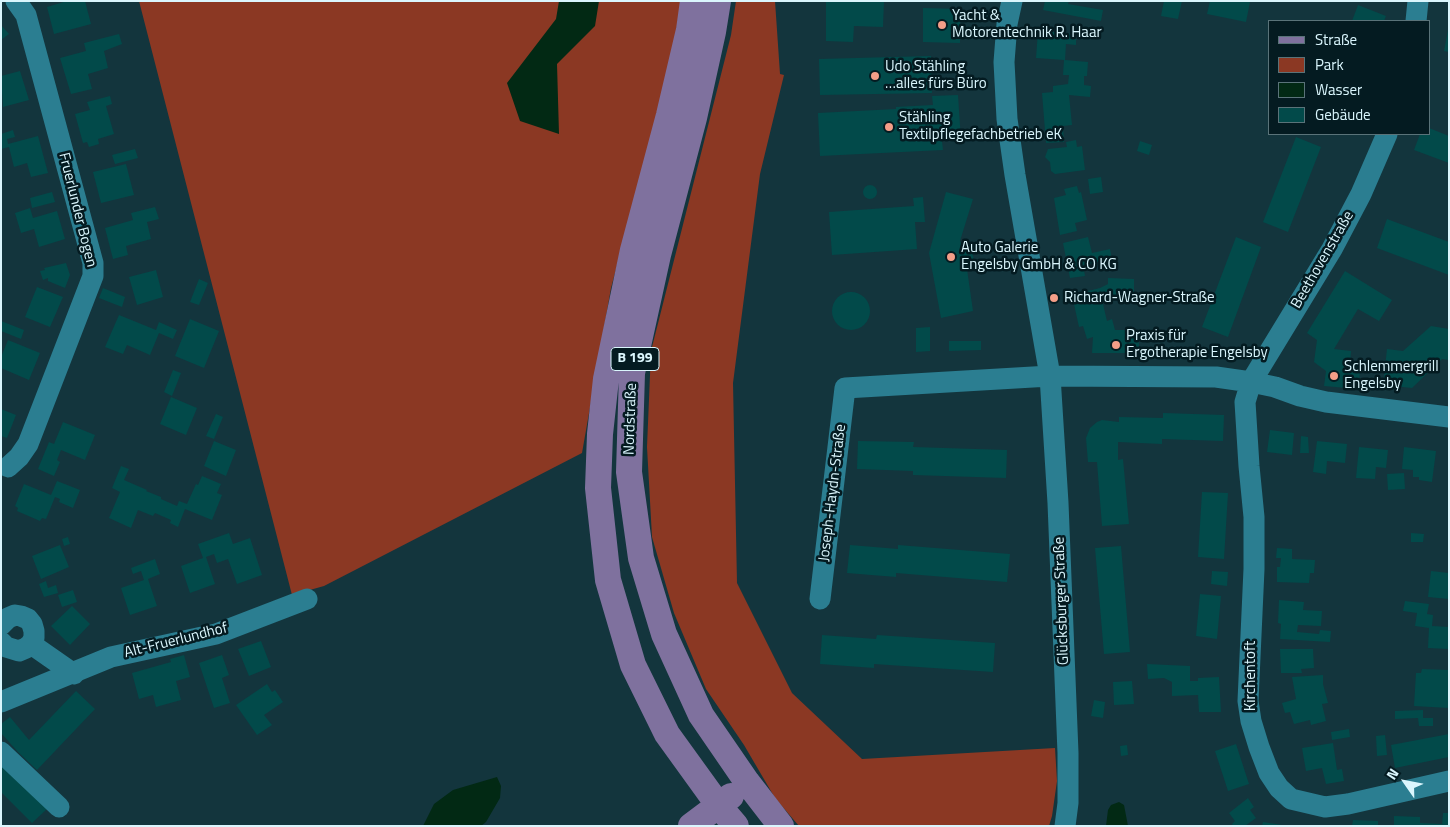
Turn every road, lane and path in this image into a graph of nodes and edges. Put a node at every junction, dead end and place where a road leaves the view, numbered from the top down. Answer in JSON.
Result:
{"nodes":[{"id":1,"x":16,"y":1,"type":"edge"},
{"id":2,"x":693,"y":1,"type":"edge"},
{"id":3,"x":718,"y":1,"type":"edge"},
{"id":4,"x":1012,"y":1,"type":"edge"},
{"id":5,"x":1418,"y":1,"type":"edge"},
{"id":6,"x":1416,"y":20,"type":"edge"},
{"id":7,"x":1387,"y":135,"type":"edge"},
{"id":8,"x":1050,"y":376,"type":"junction"},
{"id":9,"x":1251,"y":382,"type":"junction"},
{"id":10,"x":1449,"y":417,"type":"edge"},
{"id":11,"x":8,"y":467,"type":"dead end"},
{"id":12,"x":307,"y":599,"type":"dead end"},
{"id":13,"x":820,"y":599,"type":"dead end"},
{"id":14,"x":1,"y":625,"type":"edge"},
{"id":15,"x":31,"y":644,"type":"junction"},
{"id":16,"x":3,"y":647,"type":"edge"},
{"id":17,"x":74,"y":674,"type":"junction"},
{"id":18,"x":1,"y":702,"type":"edge"},
{"id":19,"x":1,"y":752,"type":"edge"},
{"id":20,"x":1449,"y":781,"type":"edge"},
{"id":21,"x":747,"y":782,"type":"junction"},
{"id":22,"x":719,"y":806,"type":"junction"},
{"id":23,"x":59,"y":807,"type":"dead end"},
{"id":24,"x":691,"y":826,"type":"edge"},
{"id":25,"x":736,"y":826,"type":"edge"},
{"id":26,"x":781,"y":826,"type":"edge"},
{"id":27,"x":1065,"y":826,"type":"edge"}],
"edges":[{"from":1,"to":11,"type":"street","name":"Fruerlunder Bogen"},
{"from":2,"to":22,"type":"main road","name":"Nordstraße","number":"B 199"},
{"from":3,"to":21,"type":"main road","name":"Nordstraße","number":"B 199"},
{"from":4,"to":8,"type":"street","name":"Glücksburger Straße"},
{"from":5,"to":6,"type":"street"},
{"from":7,"to":9,"type":"street","name":"Beethovenstraße"},
{"from":8,"to":9,"type":"street"},
{"from":8,"to":13,"type":"street","name":"Joseph-Haydn-Straße"},
{"from":8,"to":27,"type":"street","name":"Glücksburger Straße"},
{"from":9,"to":10,"type":"street"},
{"from":9,"to":20,"type":"street","name":"Kirchentoft"},
{"from":12,"to":17,"type":"street","name":"Alt-Fruerlundhof"},
{"from":14,"to":15,"type":"street"},
{"from":15,"to":16,"type":"street"},
{"from":15,"to":17,"type":"street"},
{"from":17,"to":18,"type":"street","name":"Alt-Fruerlundhof"},
{"from":19,"to":23,"type":"street"},
{"from":21,"to":22,"type":"main road"},
{"from":21,"to":26,"type":"main road","number":"B 199"},
{"from":22,"to":24,"type":"main road"},
{"from":22,"to":25,"type":"main road","number":"B 199"}]}
